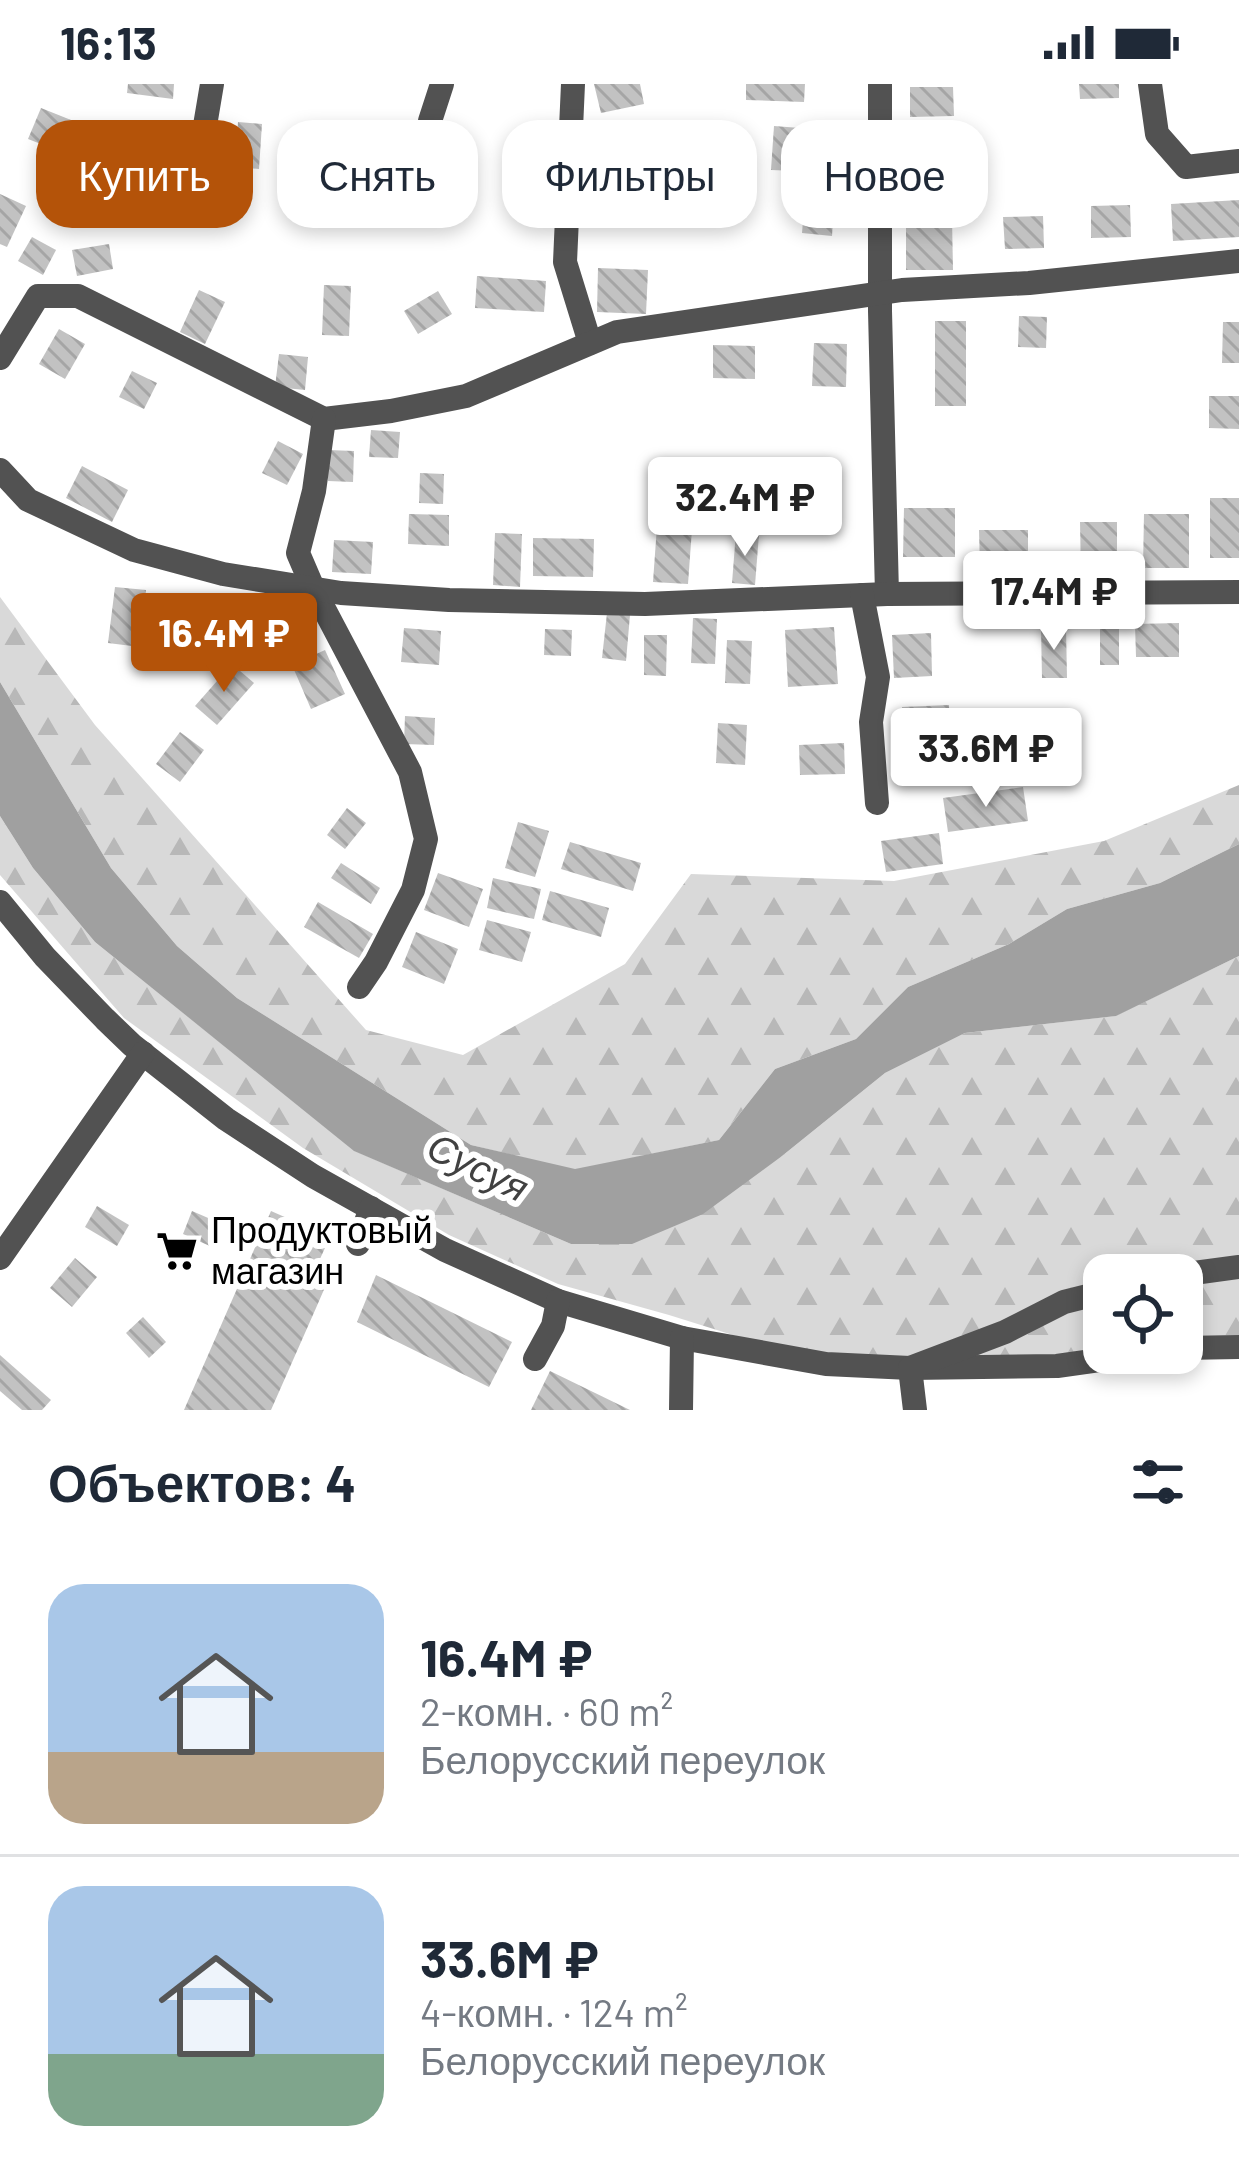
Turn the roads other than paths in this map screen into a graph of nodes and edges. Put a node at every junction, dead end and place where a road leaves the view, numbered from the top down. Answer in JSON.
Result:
{"nodes":[{"id":1,"x":212,"y":84,"type":"edge"},
{"id":2,"x":442,"y":84,"type":"edge"},
{"id":3,"x":573,"y":84,"type":"edge"},
{"id":4,"x":880,"y":84,"type":"edge"},
{"id":5,"x":1150,"y":84,"type":"edge"},
{"id":6,"x":206,"y":120,"type":"edge"},
{"id":7,"x":430,"y":120,"type":"edge"},
{"id":8,"x":1239,"y":161,"type":"edge"},
{"id":9,"x":1239,"y":261,"type":"edge"},
{"id":10,"x":880,"y":295,"type":"junction"},
{"id":11,"x":590,"y":343,"type":"junction"},
{"id":12,"x":0,"y":358,"type":"edge"},
{"id":13,"x":323,"y":419,"type":"junction"},
{"id":14,"x":0,"y":470,"type":"edge"},
{"id":15,"x":313,"y":588,"type":"junction"},
{"id":16,"x":1239,"y":592,"type":"edge"},
{"id":17,"x":874,"y":595,"type":"junction"},
{"id":18,"x":877,"y":803,"type":"dead end"},
{"id":19,"x":0,"y":902,"type":"edge"},
{"id":20,"x":359,"y":987,"type":"dead end"},
{"id":21,"x":143,"y":1053,"type":"junction"},
{"id":22,"x":371,"y":1208,"type":"junction"},
{"id":23,"x":358,"y":1244,"type":"dead end"},
{"id":24,"x":0,"y":1258,"type":"edge"},
{"id":25,"x":1239,"y":1267,"type":"edge"},
{"id":26,"x":1203,"y":1272,"type":"edge"},
{"id":27,"x":1083,"y":1297,"type":"edge"},
{"id":28,"x":559,"y":1300,"type":"junction"},
{"id":29,"x":682,"y":1339,"type":"junction"},
{"id":30,"x":1239,"y":1347,"type":"edge"},
{"id":31,"x":1203,"y":1348,"type":"edge"},
{"id":32,"x":535,"y":1359,"type":"dead end"},
{"id":33,"x":1083,"y":1362,"type":"edge"},
{"id":34,"x":910,"y":1368,"type":"junction"},
{"id":35,"x":680,"y":1410,"type":"edge"},
{"id":36,"x":914,"y":1410,"type":"edge"}],
"edges":[{"from":1,"to":6,"type":"street"},
{"from":2,"to":7,"type":"street"},
{"from":3,"to":11,"type":"street"},
{"from":4,"to":10,"type":"street"},
{"from":5,"to":8,"type":"street"},
{"from":9,"to":10,"type":"street"},
{"from":10,"to":11,"type":"street"},
{"from":10,"to":17,"type":"street"},
{"from":11,"to":13,"type":"street"},
{"from":12,"to":13,"type":"street"},
{"from":13,"to":15,"type":"street"},
{"from":14,"to":15,"type":"street"},
{"from":15,"to":17,"type":"street"},
{"from":15,"to":20,"type":"street"},
{"from":16,"to":17,"type":"street"},
{"from":17,"to":18,"type":"street"},
{"from":19,"to":21,"type":"street"},
{"from":21,"to":22,"type":"street"},
{"from":21,"to":24,"type":"street"},
{"from":22,"to":23,"type":"street"},
{"from":22,"to":28,"type":"street"},
{"from":25,"to":26,"type":"street"},
{"from":27,"to":34,"type":"street"},
{"from":28,"to":29,"type":"street"},
{"from":28,"to":32,"type":"street"},
{"from":29,"to":34,"type":"street"},
{"from":29,"to":35,"type":"street"},
{"from":30,"to":31,"type":"street"},
{"from":33,"to":34,"type":"street"},
{"from":34,"to":36,"type":"street"}]}
